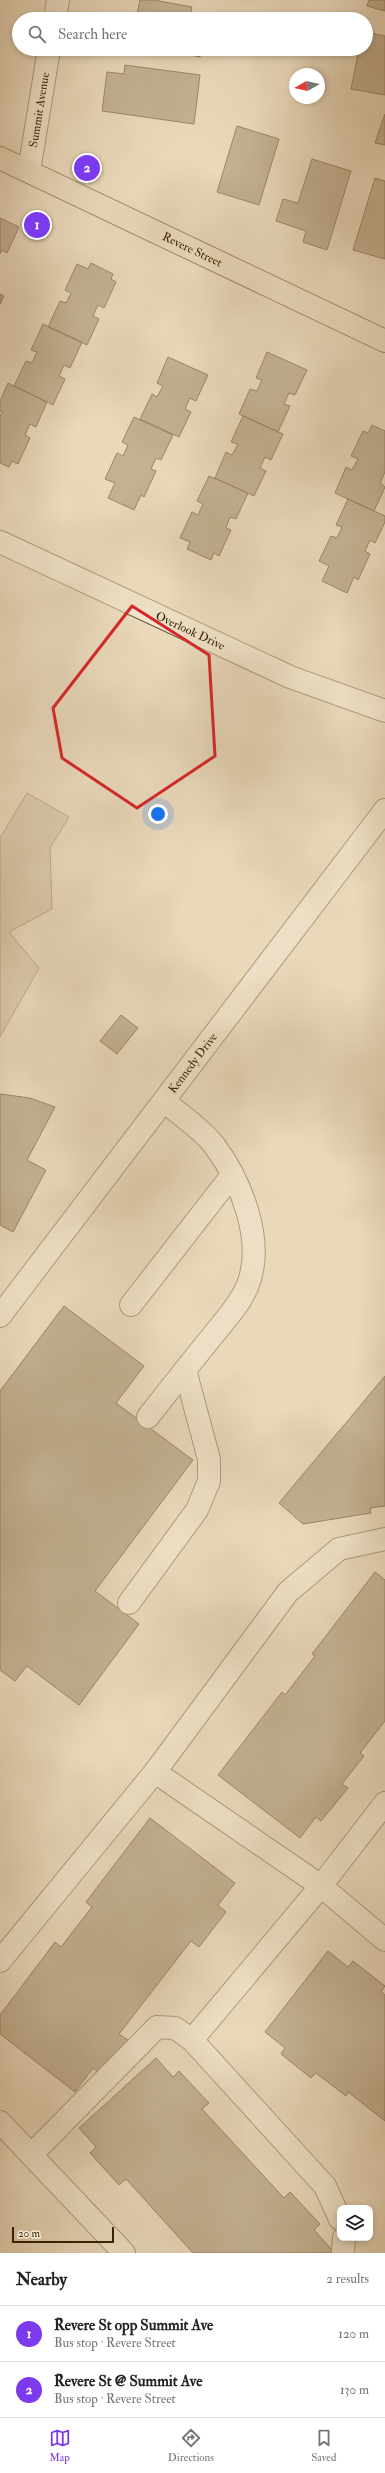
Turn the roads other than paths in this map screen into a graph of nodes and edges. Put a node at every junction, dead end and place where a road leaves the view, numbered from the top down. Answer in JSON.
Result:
{"nodes":[{"id":1,"x":58,"y":0,"type":"edge"},
{"id":2,"x":56,"y":12,"type":"edge"},
{"id":3,"x":49,"y":56,"type":"edge"},
{"id":4,"x":0,"y":158,"type":"edge"},
{"id":5,"x":29,"y":171,"type":"junction"},
{"id":6,"x":385,"y":341,"type":"edge"},
{"id":7,"x":0,"y":542,"type":"edge"},
{"id":8,"x":385,"y":711,"type":"edge"},
{"id":9,"x":385,"y":810,"type":"edge"},
{"id":10,"x":164,"y":1101,"type":"junction"},
{"id":11,"x":232,"y":1175,"type":"junction"},
{"id":12,"x":130,"y":1305,"type":"dead end"},
{"id":13,"x":0,"y":1316,"type":"edge"},
{"id":14,"x":185,"y":1370,"type":"junction"},
{"id":15,"x":148,"y":1417,"type":"dead end"},
{"id":16,"x":385,"y":1539,"type":"edge"},
{"id":17,"x":129,"y":1603,"type":"dead end"},
{"id":18,"x":155,"y":1772,"type":"junction"},
{"id":19,"x":385,"y":1804,"type":"edge"},
{"id":20,"x":321,"y":1886,"type":"junction"},
{"id":21,"x":385,"y":1940,"type":"edge"},
{"id":22,"x":0,"y":1961,"type":"edge"},
{"id":23,"x":192,"y":2040,"type":"junction"},
{"id":24,"x":0,"y":2122,"type":"edge"},
{"id":25,"x":31,"y":2155,"type":"junction"},
{"id":26,"x":337,"y":2212,"type":"edge"},
{"id":27,"x":344,"y":2241,"type":"edge"},
{"id":28,"x":124,"y":2253,"type":"edge"},
{"id":29,"x":343,"y":2253,"type":"edge"}],
"edges":[{"from":1,"to":2,"type":"street"},
{"from":3,"to":5,"type":"street","name":"Summit Avenue"},
{"from":4,"to":5,"type":"main road","name":"Revere Street"},
{"from":5,"to":6,"type":"main road","name":"Revere Street"},
{"from":7,"to":8,"type":"street","name":"Overlook Drive"},
{"from":9,"to":10,"type":"street","name":"Kennedy Drive"},
{"from":10,"to":11,"type":"street"},
{"from":10,"to":13,"type":"street","name":"Kennedy Drive"},
{"from":11,"to":12,"type":"street"},
{"from":11,"to":14,"type":"street"},
{"from":14,"to":15,"type":"street"},
{"from":14,"to":17,"type":"street"},
{"from":16,"to":18,"type":"street"},
{"from":18,"to":20,"type":"street"},
{"from":18,"to":22,"type":"street"},
{"from":19,"to":20,"type":"street"},
{"from":20,"to":21,"type":"street"},
{"from":20,"to":23,"type":"street"},
{"from":23,"to":25,"type":"street"},
{"from":23,"to":26,"type":"street"},
{"from":24,"to":25,"type":"street"},
{"from":25,"to":28,"type":"street"},
{"from":27,"to":29,"type":"street"}]}
